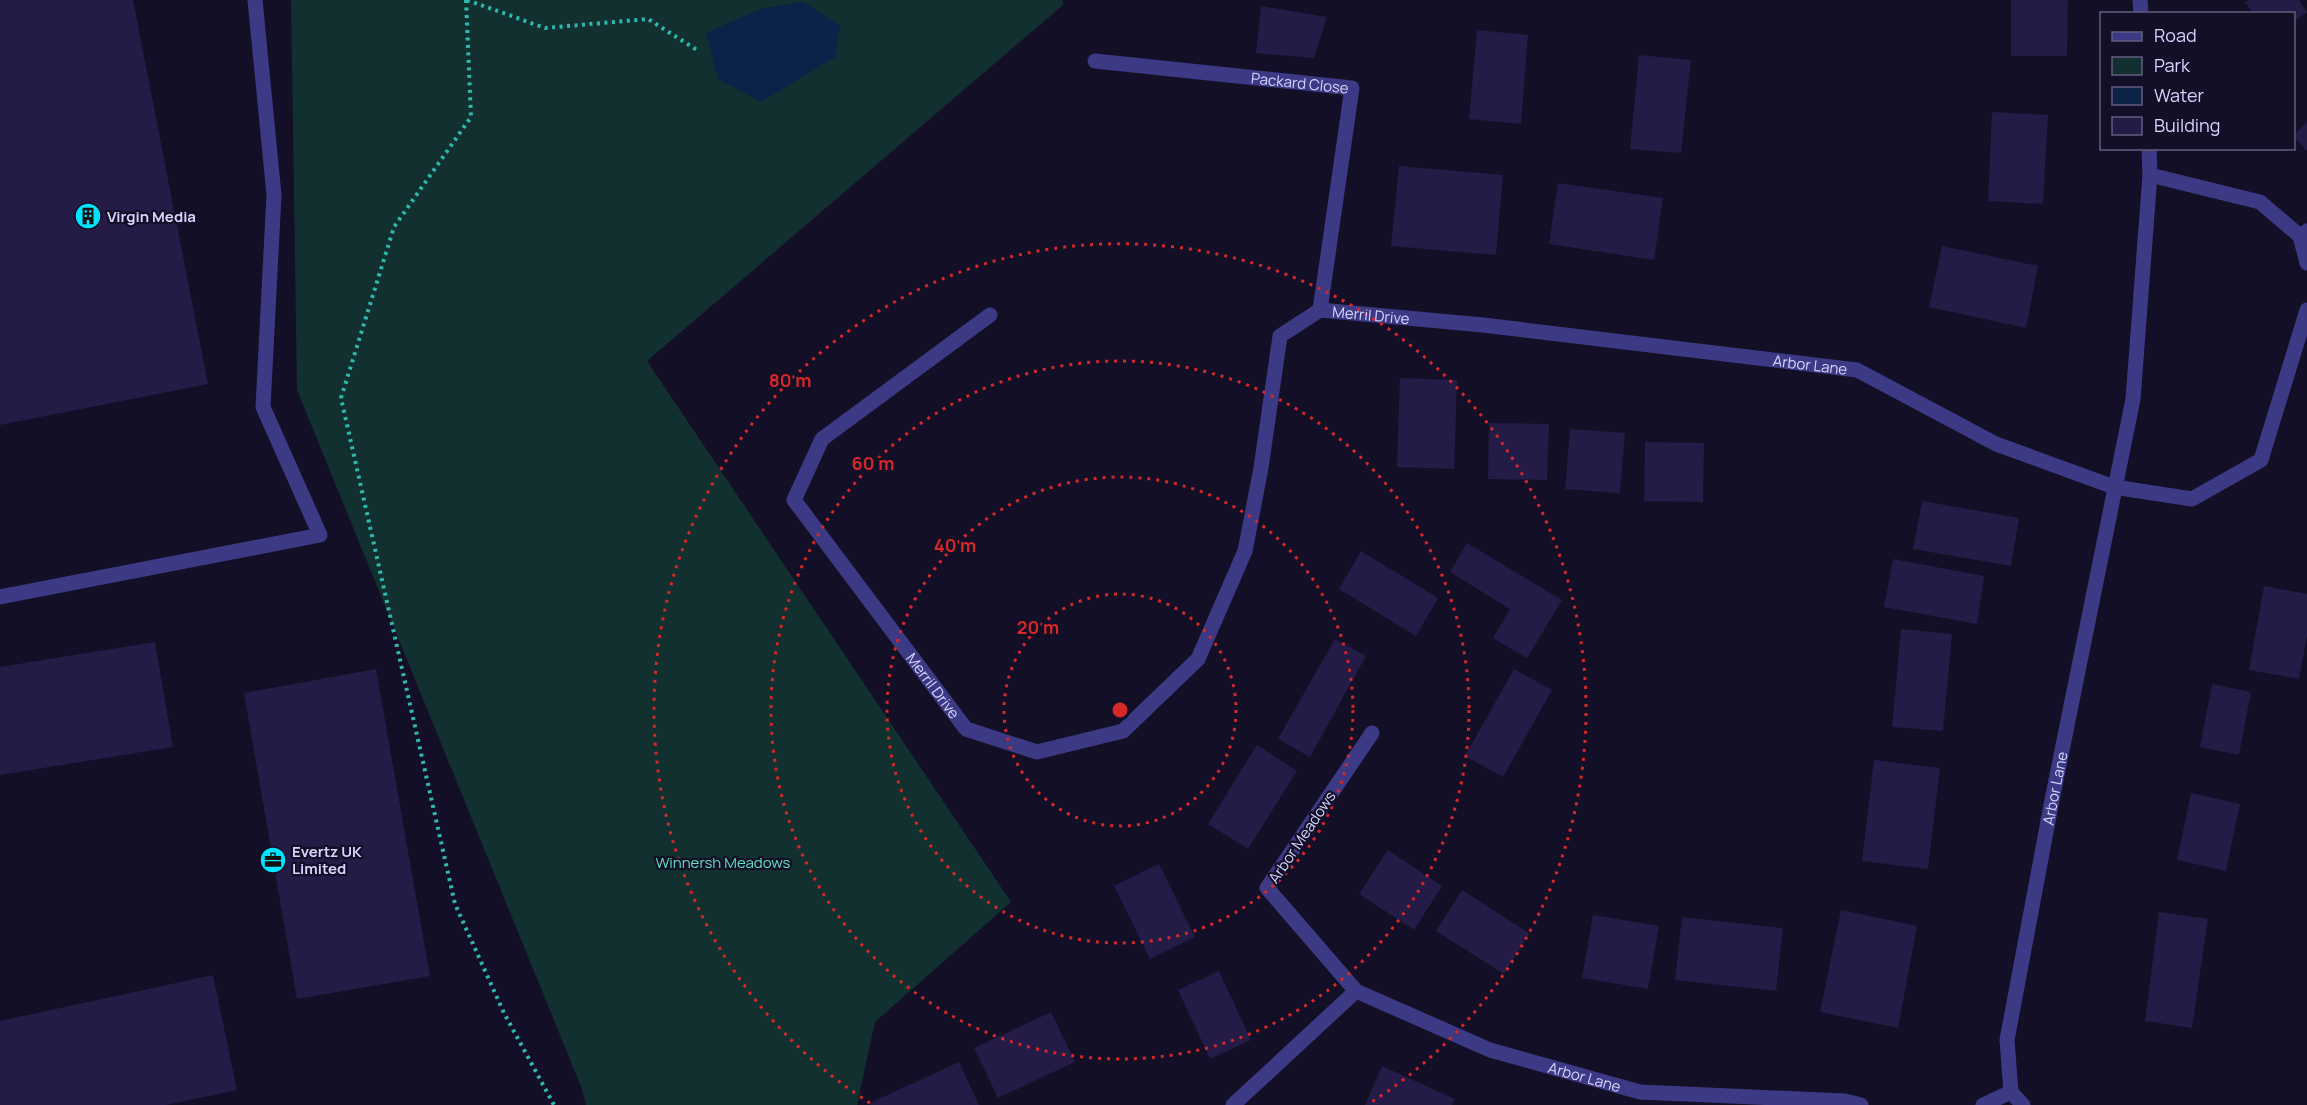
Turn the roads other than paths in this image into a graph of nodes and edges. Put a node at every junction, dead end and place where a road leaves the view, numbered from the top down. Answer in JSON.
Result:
{"nodes":[{"id":1,"x":255,"y":0,"type":"edge"},
{"id":2,"x":1095,"y":61,"type":"dead end"},
{"id":3,"x":2149,"y":150,"type":"edge"},
{"id":4,"x":2150,"y":175,"type":"junction"},
{"id":5,"x":2304,"y":233,"type":"edge"},
{"id":6,"x":2307,"y":263,"type":"edge"},
{"id":7,"x":1320,"y":310,"type":"junction"},
{"id":8,"x":2307,"y":310,"type":"edge"},
{"id":9,"x":990,"y":315,"type":"dead end"},
{"id":10,"x":1483,"y":325,"type":"joint"},
{"id":11,"x":2114,"y":488,"type":"junction"},
{"id":12,"x":0,"y":597,"type":"edge"},
{"id":13,"x":1372,"y":733,"type":"dead end"},
{"id":14,"x":1356,"y":991,"type":"junction"},
{"id":15,"x":1490,"y":1050,"type":"joint"},
{"id":16,"x":2011,"y":1092,"type":"junction"},
{"id":17,"x":1233,"y":1105,"type":"edge"},
{"id":18,"x":1861,"y":1105,"type":"edge"},
{"id":19,"x":1983,"y":1105,"type":"edge"},
{"id":20,"x":2023,"y":1105,"type":"edge"}],
"edges":[{"from":1,"to":12,"type":"street"},
{"from":2,"to":7,"type":"street","name":"Packard Close"},
{"from":3,"to":4,"type":"street","name":"Arbor Lane"},
{"from":4,"to":5,"type":"street"},
{"from":4,"to":11,"type":"street","name":"Arbor Lane"},
{"from":5,"to":6,"type":"street"},
{"from":7,"to":9,"type":"street","name":"Merril Drive"},
{"from":7,"to":10,"type":"street","name":"Merril Drive"},
{"from":8,"to":11,"type":"street"},
{"from":10,"to":11,"type":"street","name":"Arbor Lane"},
{"from":11,"to":16,"type":"street","name":"Arbor Lane"},
{"from":13,"to":14,"type":"street","name":"Arbor Meadows"},
{"from":14,"to":15,"type":"street","name":"Arbor Meadows"},
{"from":14,"to":17,"type":"street"},
{"from":15,"to":18,"type":"street","name":"Arbor Lane"},
{"from":16,"to":19,"type":"street"},
{"from":16,"to":20,"type":"street"}]}
